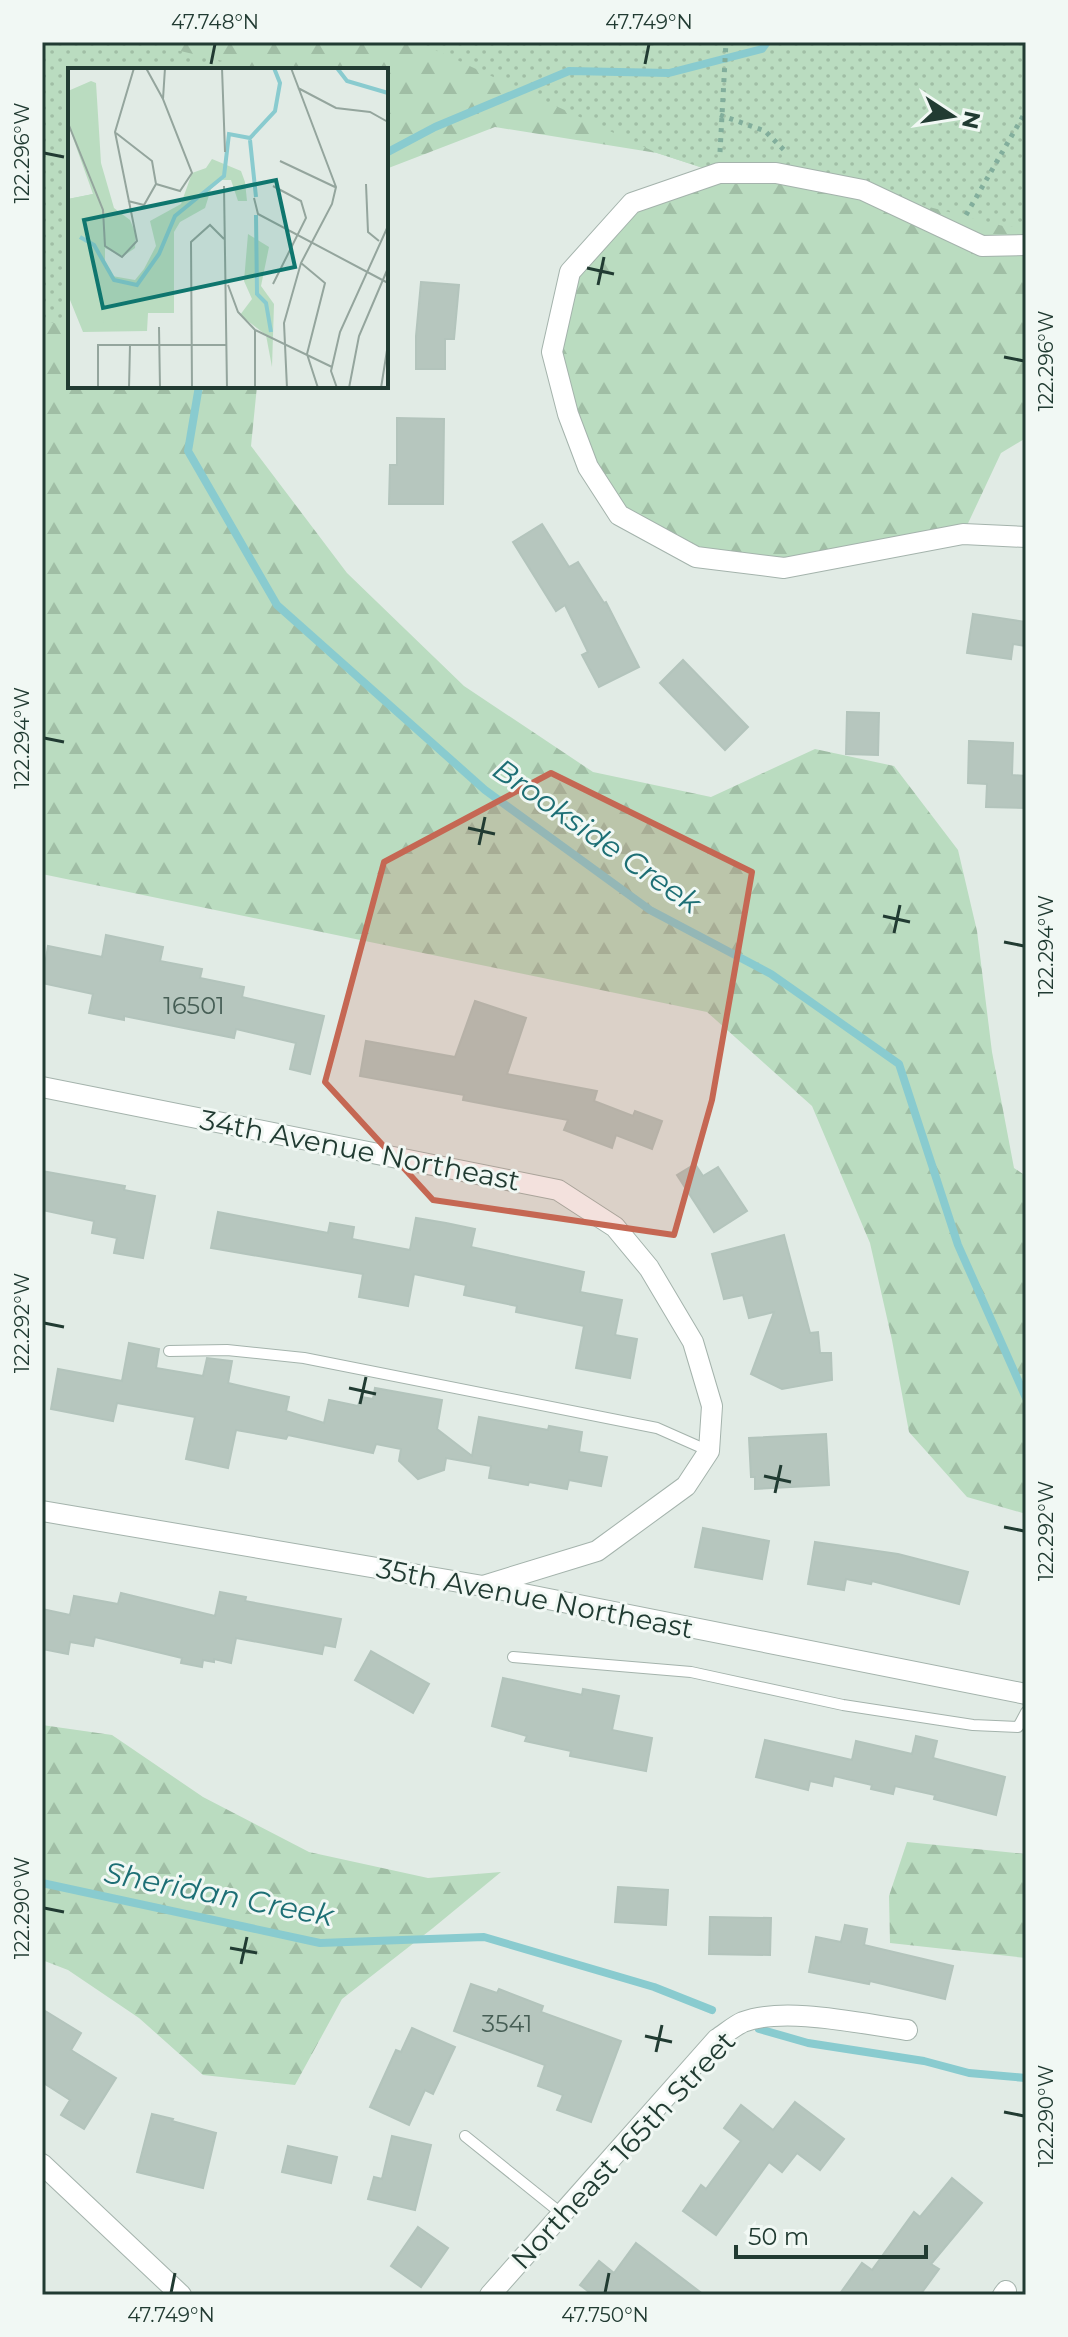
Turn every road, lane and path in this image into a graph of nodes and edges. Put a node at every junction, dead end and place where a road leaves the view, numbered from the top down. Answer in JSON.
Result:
{"nodes":[{"id":1,"x":726,"y":42,"type":"edge"},
{"id":2,"x":1026,"y":111,"type":"edge"},
{"id":3,"x":720,"y":115,"type":"junction"},
{"id":4,"x":719,"y":173,"type":"junction"},
{"id":5,"x":810,"y":180,"type":"junction"},
{"id":6,"x":955,"y":234,"type":"junction"},
{"id":7,"x":1026,"y":245,"type":"edge"},
{"id":8,"x":1026,"y":537,"type":"edge"},
{"id":9,"x":42,"y":1087,"type":"edge"},
{"id":10,"x":169,"y":1351,"type":"dead end"},
{"id":11,"x":709,"y":1451,"type":"junction"},
{"id":12,"x":42,"y":1511,"type":"edge"},
{"id":13,"x":483,"y":1586,"type":"junction"},
{"id":14,"x":513,"y":1657,"type":"dead end"},
{"id":15,"x":1026,"y":1694,"type":"edge"},
{"id":16,"x":1026,"y":1712,"type":"edge"},
{"id":17,"x":907,"y":2030,"type":"dead end"},
{"id":18,"x":465,"y":2136,"type":"dead end"},
{"id":19,"x":42,"y":2164,"type":"edge"},
{"id":20,"x":562,"y":2214,"type":"junction"},
{"id":21,"x":181,"y":2295,"type":"edge"},
{"id":22,"x":490,"y":2295,"type":"edge"}],
"edges":[{"from":1,"to":3,"type":"path"},
{"from":2,"to":6,"type":"path"},
{"from":3,"to":4,"type":"path"},
{"from":3,"to":5,"type":"path"},
{"from":4,"to":5,"type":"street"},
{"from":4,"to":8,"type":"street"},
{"from":5,"to":6,"type":"street"},
{"from":6,"to":7,"type":"street"},
{"from":9,"to":11,"type":"street","name":"34th Avenue Northeast"},
{"from":10,"to":11,"type":"lane"},
{"from":11,"to":13,"type":"street"},
{"from":12,"to":13,"type":"street","name":"35th Avenue Northeast"},
{"from":13,"to":15,"type":"street","name":"35th Avenue Northeast"},
{"from":14,"to":16,"type":"lane"},
{"from":17,"to":20,"type":"street","name":"Northeast 165th Street"},
{"from":18,"to":20,"type":"lane"},
{"from":19,"to":21,"type":"street"},
{"from":20,"to":22,"type":"street","name":"Northeast 165th Street"}]}
